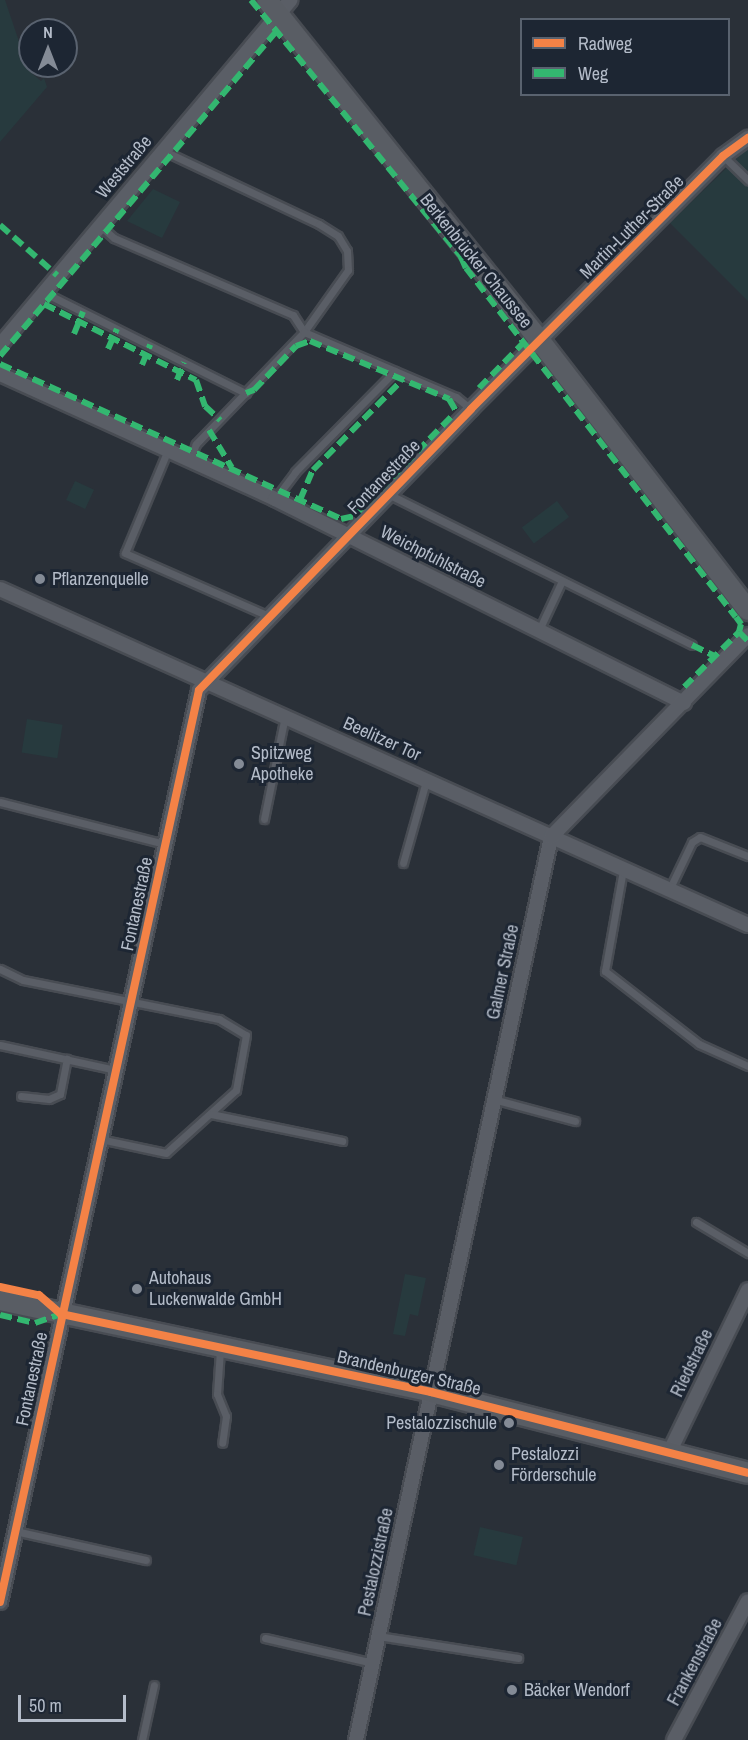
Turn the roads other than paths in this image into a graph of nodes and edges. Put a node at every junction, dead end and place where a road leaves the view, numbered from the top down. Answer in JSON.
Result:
{"nodes":[{"id":1,"x":279,"y":5,"type":"edge"},
{"id":2,"x":748,"y":138,"type":"edge"},
{"id":3,"x":161,"y":150,"type":"junction"},
{"id":4,"x":723,"y":156,"type":"junction"},
{"id":5,"x":748,"y":180,"type":"edge"},
{"id":6,"x":99,"y":225,"type":"junction"},
{"id":7,"x":43,"y":292,"type":"junction"},
{"id":8,"x":304,"y":332,"type":"junction"},
{"id":9,"x":540,"y":341,"type":"junction"},
{"id":10,"x":0,"y":345,"type":"edge"},
{"id":11,"x":395,"y":371,"type":"junction"},
{"id":12,"x":0,"y":374,"type":"edge"},
{"id":13,"x":246,"y":393,"type":"junction"},
{"id":14,"x":471,"y":409,"type":"junction"},
{"id":15,"x":167,"y":452,"type":"junction"},
{"id":16,"x":189,"y":461,"type":"junction"},
{"id":17,"x":388,"y":494,"type":"junction"},
{"id":18,"x":275,"y":499,"type":"junction"},
{"id":19,"x":349,"y":535,"type":"junction"},
{"id":20,"x":562,"y":581,"type":"junction"},
{"id":21,"x":0,"y":589,"type":"edge"},
{"id":22,"x":748,"y":610,"type":"edge"},
{"id":23,"x":271,"y":616,"type":"junction"},
{"id":24,"x":539,"y":630,"type":"junction"},
{"id":25,"x":748,"y":635,"type":"edge"},
{"id":26,"x":692,"y":645,"type":"dead end"},
{"id":27,"x":207,"y":680,"type":"junction"},
{"id":28,"x":684,"y":703,"type":"junction"},
{"id":29,"x":285,"y":716,"type":"junction"},
{"id":30,"x":427,"y":778,"type":"junction"},
{"id":31,"x":0,"y":802,"type":"edge"},
{"id":32,"x":264,"y":819,"type":"dead end"},
{"id":33,"x":551,"y":837,"type":"junction"},
{"id":34,"x":165,"y":844,"type":"junction"},
{"id":35,"x":748,"y":856,"type":"edge"},
{"id":36,"x":403,"y":863,"type":"dead end"},
{"id":37,"x":623,"y":870,"type":"junction"},
{"id":38,"x":669,"y":890,"type":"junction"},
{"id":39,"x":748,"y":925,"type":"edge"},
{"id":40,"x":0,"y":969,"type":"edge"},
{"id":41,"x":131,"y":1001,"type":"junction"},
{"id":42,"x":0,"y":1045,"type":"edge"},
{"id":43,"x":67,"y":1059,"type":"junction"},
{"id":44,"x":748,"y":1066,"type":"edge"},
{"id":45,"x":116,"y":1070,"type":"junction"},
{"id":46,"x":21,"y":1096,"type":"dead end"},
{"id":47,"x":494,"y":1099,"type":"junction"},
{"id":48,"x":212,"y":1114,"type":"junction"},
{"id":49,"x":575,"y":1121,"type":"dead end"},
{"id":50,"x":100,"y":1139,"type":"junction"},
{"id":51,"x":342,"y":1141,"type":"dead end"},
{"id":52,"x":696,"y":1222,"type":"dead end"},
{"id":53,"x":748,"y":1252,"type":"edge"},
{"id":54,"x":748,"y":1290,"type":"edge"},
{"id":55,"x":0,"y":1300,"type":"edge"},
{"id":56,"x":62,"y":1314,"type":"junction"},
{"id":57,"x":220,"y":1347,"type":"junction"},
{"id":58,"x":431,"y":1392,"type":"junction"},
{"id":59,"x":222,"y":1443,"type":"dead end"},
{"id":60,"x":669,"y":1453,"type":"junction"},
{"id":61,"x":748,"y":1473,"type":"edge"},
{"id":62,"x":15,"y":1531,"type":"junction"},
{"id":63,"x":146,"y":1560,"type":"dead end"},
{"id":64,"x":3,"y":1576,"type":"edge"},
{"id":65,"x":748,"y":1601,"type":"edge"},
{"id":66,"x":0,"y":1602,"type":"edge"},
{"id":67,"x":378,"y":1636,"type":"junction"},
{"id":68,"x":265,"y":1638,"type":"dead end"},
{"id":69,"x":518,"y":1658,"type":"dead end"},
{"id":70,"x":373,"y":1663,"type":"junction"},
{"id":71,"x":154,"y":1685,"type":"dead end"},
{"id":72,"x":142,"y":1740,"type":"edge"},
{"id":73,"x":356,"y":1740,"type":"edge"},
{"id":74,"x":674,"y":1740,"type":"edge"}],
"edges":[{"from":1,"to":3,"type":"street","name":"Weststraße"},
{"from":1,"to":9,"type":"street","name":"Berkenbrücker Chaussee"},
{"from":2,"to":4,"type":"street","name":"Martin-Luther-Straße"},
{"from":3,"to":6,"type":"street","name":"Weststraße"},
{"from":3,"to":8,"type":"lane"},
{"from":4,"to":5,"type":"lane"},
{"from":4,"to":9,"type":"street","name":"Martin-Luther-Straße"},
{"from":6,"to":7,"type":"street","name":"Weststraße"},
{"from":6,"to":8,"type":"lane"},
{"from":7,"to":10,"type":"street","name":"Weststraße"},
{"from":7,"to":13,"type":"lane"},
{"from":8,"to":11,"type":"lane"},
{"from":8,"to":13,"type":"lane"},
{"from":9,"to":14,"type":"street","name":"Fontanestraße"},
{"from":9,"to":22,"type":"street","name":"Berkenbrücker Chaussee"},
{"from":11,"to":14,"type":"lane"},
{"from":11,"to":18,"type":"lane"},
{"from":12,"to":15,"type":"street","name":"Weichpfuhlstraße"},
{"from":13,"to":16,"type":"lane"},
{"from":14,"to":17,"type":"street","name":"Fontanestraße"},
{"from":15,"to":16,"type":"street","name":"Weichpfuhlstraße"},
{"from":15,"to":23,"type":"lane"},
{"from":16,"to":18,"type":"street","name":"Weichpfuhlstraße"},
{"from":17,"to":19,"type":"street","name":"Fontanestraße"},
{"from":17,"to":20,"type":"lane"},
{"from":18,"to":19,"type":"street","name":"Weichpfuhlstraße"},
{"from":19,"to":23,"type":"street","name":"Fontanestraße"},
{"from":19,"to":24,"type":"street","name":"Weichpfuhlstraße"},
{"from":20,"to":24,"type":"lane"},
{"from":20,"to":26,"type":"lane"},
{"from":21,"to":27,"type":"street","name":"Beelitzer Tor"},
{"from":23,"to":27,"type":"street","name":"Fontanestraße"},
{"from":24,"to":28,"type":"street","name":"Weichpfuhlstraße"},
{"from":25,"to":28,"type":"street"},
{"from":27,"to":29,"type":"street","name":"Beelitzer Tor"},
{"from":27,"to":34,"type":"street","name":"Fontanestraße"},
{"from":28,"to":33,"type":"street"},
{"from":29,"to":30,"type":"street","name":"Beelitzer Tor"},
{"from":29,"to":32,"type":"lane"},
{"from":30,"to":33,"type":"street","name":"Beelitzer Tor"},
{"from":30,"to":36,"type":"lane"},
{"from":31,"to":34,"type":"lane"},
{"from":33,"to":37,"type":"street","name":"Beelitzer Tor"},
{"from":33,"to":47,"type":"street","name":"Galmer Straße"},
{"from":34,"to":41,"type":"street","name":"Fontanestraße"},
{"from":35,"to":38,"type":"lane"},
{"from":37,"to":38,"type":"street","name":"Beelitzer Tor"},
{"from":37,"to":44,"type":"lane"},
{"from":38,"to":39,"type":"street","name":"Beelitzer Tor"},
{"from":40,"to":41,"type":"lane"},
{"from":41,"to":45,"type":"street","name":"Fontanestraße"},
{"from":41,"to":48,"type":"lane"},
{"from":42,"to":43,"type":"lane"},
{"from":43,"to":45,"type":"lane"},
{"from":43,"to":46,"type":"lane"},
{"from":45,"to":50,"type":"street","name":"Fontanestraße"},
{"from":47,"to":49,"type":"lane"},
{"from":47,"to":58,"type":"street","name":"Galmer Straße"},
{"from":48,"to":50,"type":"lane"},
{"from":48,"to":51,"type":"lane"},
{"from":50,"to":56,"type":"street","name":"Fontanestraße"},
{"from":52,"to":53,"type":"lane"},
{"from":54,"to":60,"type":"street","name":"Riedstraße"},
{"from":55,"to":56,"type":"street","name":"Brandenburger Straße"},
{"from":56,"to":57,"type":"street","name":"Brandenburger Straße"},
{"from":56,"to":62,"type":"street","name":"Fontanestraße"},
{"from":57,"to":58,"type":"street","name":"Brandenburger Straße"},
{"from":57,"to":59,"type":"lane"},
{"from":58,"to":60,"type":"street","name":"Brandenburger Straße"},
{"from":58,"to":67,"type":"street","name":"Pestalozzistraße"},
{"from":60,"to":61,"type":"street","name":"Brandenburger Straße"},
{"from":62,"to":63,"type":"lane"},
{"from":62,"to":64,"type":"street","name":"Fontanestraße"},
{"from":64,"to":66,"type":"street","name":"Fontanestraße"},
{"from":65,"to":74,"type":"street","name":"Frankenstraße"},
{"from":67,"to":69,"type":"lane"},
{"from":67,"to":70,"type":"street","name":"Pestalozzistraße"},
{"from":68,"to":70,"type":"lane"},
{"from":70,"to":73,"type":"street","name":"Pestalozzistraße"},
{"from":71,"to":72,"type":"lane"}]}
